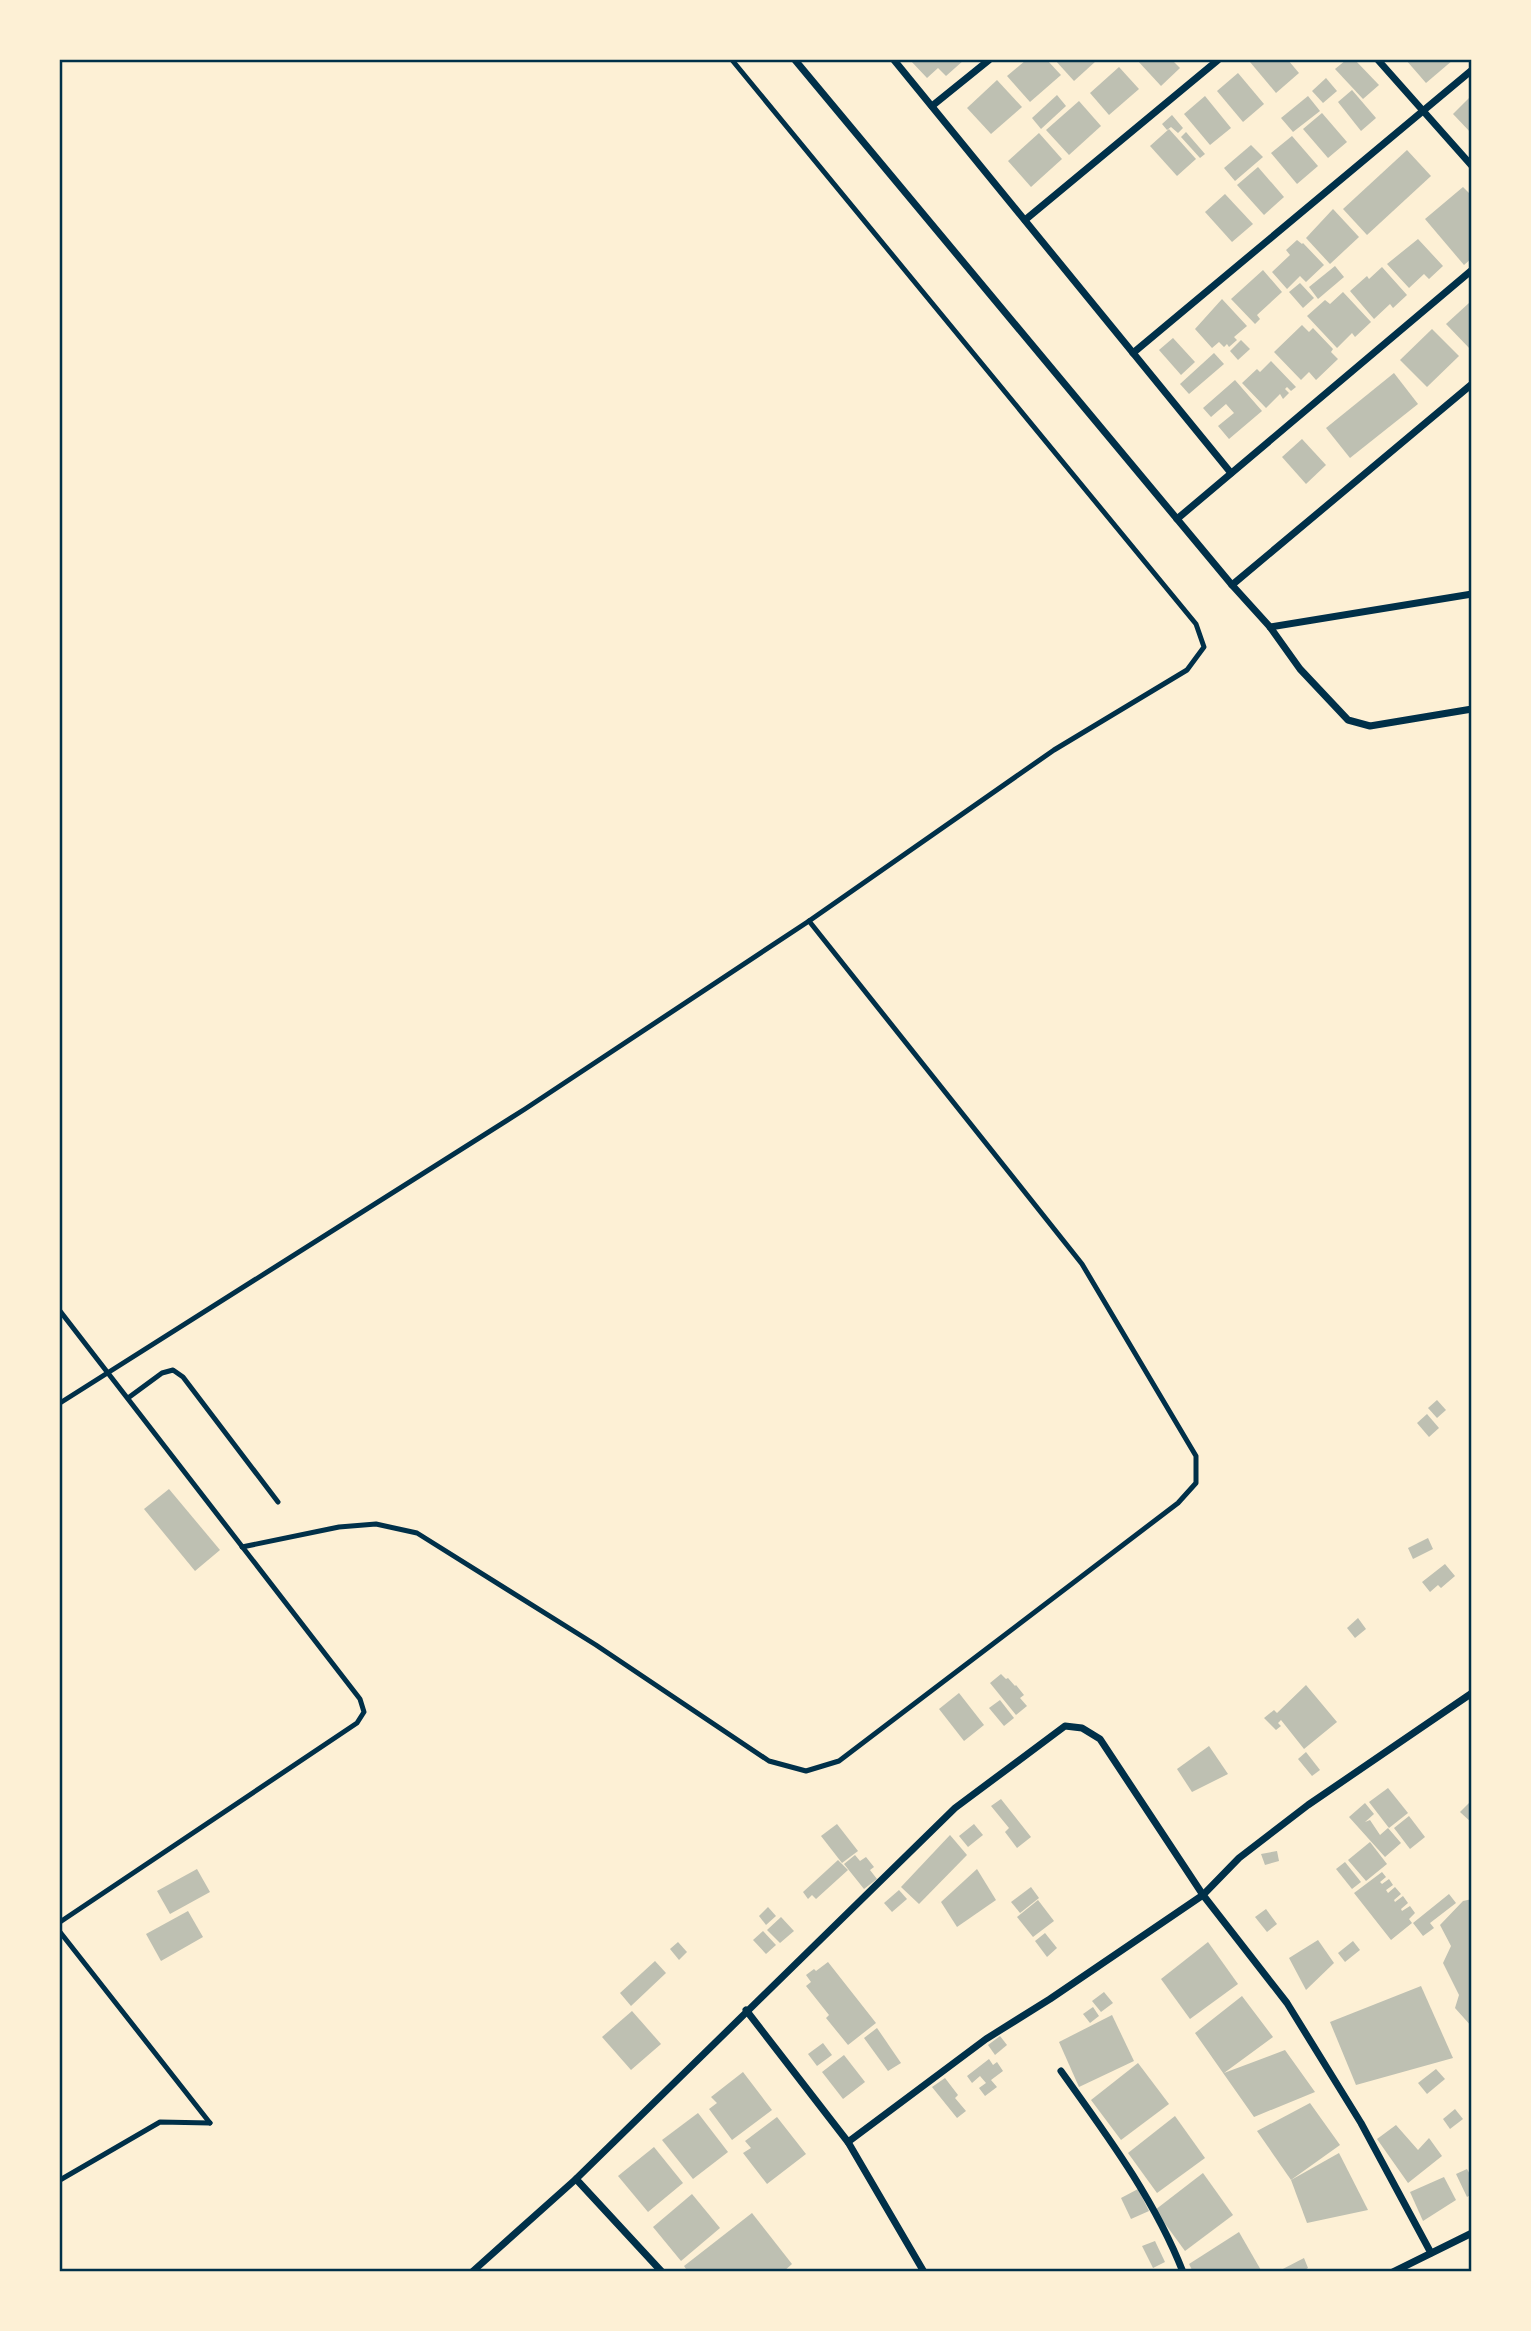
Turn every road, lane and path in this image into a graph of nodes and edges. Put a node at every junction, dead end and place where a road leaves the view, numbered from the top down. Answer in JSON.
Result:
{"nodes":[{"id":1,"x":732,"y":60,"type":"edge"},
{"id":2,"x":795,"y":60,"type":"edge"},
{"id":3,"x":894,"y":60,"type":"edge"},
{"id":4,"x":989,"y":60,"type":"edge"},
{"id":5,"x":1218,"y":60,"type":"edge"},
{"id":6,"x":1378,"y":60,"type":"edge"},
{"id":7,"x":1472,"y":70,"type":"edge"},
{"id":8,"x":932,"y":106,"type":"junction"},
{"id":9,"x":1422,"y":113,"type":"junction"},
{"id":10,"x":1472,"y":166,"type":"edge"},
{"id":11,"x":1025,"y":220,"type":"junction"},
{"id":12,"x":1472,"y":270,"type":"edge"},
{"id":13,"x":1133,"y":353,"type":"junction"},
{"id":14,"x":1472,"y":384,"type":"edge"},
{"id":15,"x":1231,"y":473,"type":"junction"},
{"id":16,"x":1177,"y":519,"type":"junction"},
{"id":17,"x":1232,"y":585,"type":"junction"},
{"id":18,"x":1472,"y":594,"type":"edge"},
{"id":19,"x":1270,"y":627,"type":"junction"},
{"id":20,"x":1472,"y":709,"type":"edge"},
{"id":21,"x":809,"y":921,"type":"junction"},
{"id":22,"x":60,"y":1311,"type":"edge"},
{"id":23,"x":108,"y":1372,"type":"junction"},
{"id":24,"x":128,"y":1398,"type":"junction"},
{"id":25,"x":60,"y":1403,"type":"edge"},
{"id":26,"x":278,"y":1502,"type":"dead end"},
{"id":27,"x":242,"y":1547,"type":"junction"},
{"id":28,"x":1472,"y":1693,"type":"edge"},
{"id":29,"x":1203,"y":1895,"type":"junction"},
{"id":30,"x":60,"y":1922,"type":"edge"},
{"id":31,"x":60,"y":1932,"type":"edge"},
{"id":32,"x":746,"y":2010,"type":"junction"},
{"id":33,"x":1061,"y":2071,"type":"dead end"},
{"id":34,"x":848,"y":2142,"type":"junction"},
{"id":35,"x":60,"y":2179,"type":"edge"},
{"id":36,"x":576,"y":2179,"type":"junction"},
{"id":37,"x":1472,"y":2233,"type":"edge"},
{"id":38,"x":1432,"y":2253,"type":"junction"},
{"id":39,"x":472,"y":2272,"type":"edge"},
{"id":40,"x":662,"y":2272,"type":"edge"},
{"id":41,"x":924,"y":2272,"type":"edge"},
{"id":42,"x":1183,"y":2272,"type":"edge"},
{"id":43,"x":1393,"y":2272,"type":"edge"}],
"edges":[{"from":1,"to":21,"type":"lane"},
{"from":2,"to":16,"type":"street"},
{"from":3,"to":8,"type":"street"},
{"from":4,"to":8,"type":"street"},
{"from":5,"to":11,"type":"street"},
{"from":6,"to":9,"type":"street"},
{"from":7,"to":9,"type":"street"},
{"from":8,"to":11,"type":"street"},
{"from":9,"to":10,"type":"street"},
{"from":9,"to":13,"type":"street"},
{"from":11,"to":13,"type":"street"},
{"from":12,"to":15,"type":"street"},
{"from":13,"to":15,"type":"street"},
{"from":14,"to":17,"type":"street"},
{"from":15,"to":16,"type":"street"},
{"from":16,"to":17,"type":"street"},
{"from":17,"to":19,"type":"street"},
{"from":18,"to":19,"type":"street"},
{"from":19,"to":20,"type":"street"},
{"from":21,"to":23,"type":"lane"},
{"from":21,"to":27,"type":"lane"},
{"from":22,"to":23,"type":"lane"},
{"from":23,"to":24,"type":"lane"},
{"from":23,"to":25,"type":"lane"},
{"from":24,"to":26,"type":"lane"},
{"from":24,"to":27,"type":"lane"},
{"from":27,"to":30,"type":"lane"},
{"from":28,"to":29,"type":"street"},
{"from":29,"to":32,"type":"street"},
{"from":29,"to":34,"type":"street"},
{"from":29,"to":38,"type":"street"},
{"from":31,"to":35,"type":"lane"},
{"from":32,"to":34,"type":"street"},
{"from":32,"to":36,"type":"street"},
{"from":33,"to":42,"type":"street"},
{"from":34,"to":41,"type":"street"},
{"from":36,"to":39,"type":"street"},
{"from":36,"to":40,"type":"street"},
{"from":37,"to":38,"type":"street"},
{"from":38,"to":43,"type":"street"}]}
